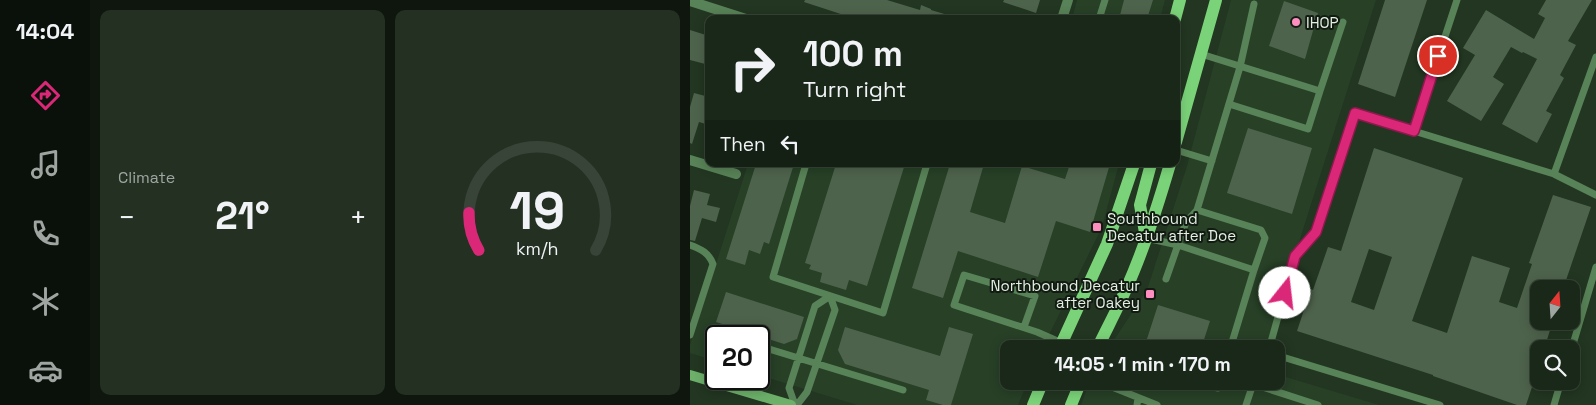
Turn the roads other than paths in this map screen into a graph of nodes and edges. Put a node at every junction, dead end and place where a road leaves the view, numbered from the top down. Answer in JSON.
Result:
{"nodes":[{"id":1,"x":1068,"y":0,"type":"edge"},
{"id":2,"x":1105,"y":0,"type":"edge"},
{"id":3,"x":1180,"y":0,"type":"edge"},
{"id":4,"x":1216,"y":0,"type":"edge"},
{"id":5,"x":1457,"y":0,"type":"edge"},
{"id":6,"x":690,"y":2,"type":"edge"},
{"id":7,"x":1254,"y":4,"type":"dead end"},
{"id":8,"x":733,"y":15,"type":"edge"},
{"id":9,"x":1063,"y":15,"type":"edge"},
{"id":10,"x":1100,"y":15,"type":"edge"},
{"id":11,"x":1175,"y":15,"type":"edge"},
{"id":12,"x":1343,"y":22,"type":"dead end"},
{"id":13,"x":1201,"y":54,"type":"junction"},
{"id":14,"x":1596,"y":58,"type":"edge"},
{"id":15,"x":1240,"y":67,"type":"junction"},
{"id":16,"x":1320,"y":91,"type":"junction"},
{"id":17,"x":1229,"y":104,"type":"junction"},
{"id":18,"x":1180,"y":128,"type":"edge"},
{"id":19,"x":1414,"y":131,"type":"junction"},
{"id":20,"x":1180,"y":151,"type":"edge"},
{"id":21,"x":690,"y":160,"type":"edge"},
{"id":22,"x":1212,"y":161,"type":"junction"},
{"id":23,"x":705,"y":165,"type":"edge"},
{"id":24,"x":713,"y":167,"type":"edge"},
{"id":25,"x":805,"y":167,"type":"edge"},
{"id":26,"x":926,"y":167,"type":"edge"},
{"id":27,"x":1133,"y":167,"type":"edge"},
{"id":28,"x":1150,"y":167,"type":"edge"},
{"id":29,"x":1169,"y":167,"type":"edge"},
{"id":30,"x":736,"y":174,"type":"dead end"},
{"id":31,"x":1554,"y":174,"type":"junction"},
{"id":32,"x":1596,"y":195,"type":"edge"},
{"id":33,"x":1197,"y":210,"type":"junction"},
{"id":34,"x":1146,"y":238,"type":"junction"},
{"id":35,"x":690,"y":245,"type":"edge"},
{"id":36,"x":1178,"y":245,"type":"junction"},
{"id":37,"x":1596,"y":268,"type":"edge"},
{"id":38,"x":1254,"y":270,"type":"junction"},
{"id":39,"x":1166,"y":279,"type":"dead end"},
{"id":40,"x":830,"y":296,"type":"junction"},
{"id":41,"x":1024,"y":327,"type":"junction"},
{"id":42,"x":690,"y":335,"type":"edge"},
{"id":43,"x":1049,"y":340,"type":"edge"},
{"id":44,"x":1063,"y":340,"type":"edge"},
{"id":45,"x":1101,"y":340,"type":"edge"},
{"id":46,"x":1233,"y":340,"type":"edge"},
{"id":47,"x":1272,"y":340,"type":"edge"},
{"id":48,"x":1575,"y":340,"type":"edge"},
{"id":49,"x":770,"y":349,"type":"edge"},
{"id":50,"x":798,"y":358,"type":"junction"},
{"id":51,"x":1285,"y":358,"type":"edge"},
{"id":52,"x":817,"y":364,"type":"junction"},
{"id":53,"x":690,"y":375,"type":"edge"},
{"id":54,"x":903,"y":390,"type":"dead end"},
{"id":55,"x":1039,"y":390,"type":"edge"},
{"id":56,"x":1077,"y":390,"type":"edge"},
{"id":57,"x":1115,"y":390,"type":"edge"},
{"id":58,"x":1559,"y":390,"type":"edge"},
{"id":59,"x":1138,"y":401,"type":"edge"},
{"id":60,"x":791,"y":405,"type":"edge"},
{"id":61,"x":796,"y":405,"type":"edge"},
{"id":62,"x":1033,"y":405,"type":"edge"},
{"id":63,"x":1070,"y":405,"type":"edge"},
{"id":64,"x":1157,"y":405,"type":"edge"},
{"id":65,"x":1246,"y":405,"type":"edge"},
{"id":66,"x":1318,"y":405,"type":"edge"},
{"id":67,"x":1440,"y":405,"type":"edge"},
{"id":68,"x":1554,"y":405,"type":"edge"}],
"edges":[{"from":1,"to":9,"type":"street"},
{"from":2,"to":10,"type":"lane"},
{"from":3,"to":11,"type":"main road"},
{"from":4,"to":13,"type":"main road"},
{"from":5,"to":19,"type":"lane"},
{"from":6,"to":8,"type":"street"},
{"from":7,"to":15,"type":"lane"},
{"from":12,"to":16,"type":"lane"},
{"from":13,"to":15,"type":"lane"},
{"from":13,"to":18,"type":"main road"},
{"from":14,"to":31,"type":"lane"},
{"from":15,"to":16,"type":"lane"},
{"from":15,"to":17,"type":"lane"},
{"from":16,"to":17,"type":"lane"},
{"from":17,"to":22,"type":"lane"},
{"from":19,"to":31,"type":"lane"},
{"from":19,"to":47,"type":"lane"},
{"from":20,"to":22,"type":"lane"},
{"from":21,"to":23,"type":"street"},
{"from":22,"to":33,"type":"lane"},
{"from":24,"to":30,"type":"street"},
{"from":25,"to":40,"type":"lane"},
{"from":26,"to":40,"type":"lane"},
{"from":27,"to":44,"type":"main road"},
{"from":28,"to":34,"type":"main road"},
{"from":29,"to":34,"type":"main road"},
{"from":31,"to":32,"type":"lane"},
{"from":33,"to":36,"type":"lane"},
{"from":33,"to":38,"type":"lane"},
{"from":34,"to":36,"type":"lane"},
{"from":34,"to":45,"type":"main road"},
{"from":35,"to":42,"type":"lane"},
{"from":36,"to":38,"type":"lane"},
{"from":36,"to":39,"type":"lane"},
{"from":37,"to":48,"type":"lane"},
{"from":38,"to":46,"type":"lane"},
{"from":40,"to":50,"type":"lane"},
{"from":40,"to":52,"type":"lane"},
{"from":41,"to":41,"type":"lane"},
{"from":41,"to":43,"type":"lane"},
{"from":49,"to":50,"type":"lane"},
{"from":50,"to":52,"type":"lane"},
{"from":50,"to":61,"type":"lane"},
{"from":51,"to":67,"type":"lane"},
{"from":52,"to":54,"type":"lane"},
{"from":52,"to":61,"type":"lane"},
{"from":53,"to":60,"type":"main road"},
{"from":55,"to":62,"type":"main road"},
{"from":56,"to":63,"type":"main road"},
{"from":57,"to":59,"type":"lane"},
{"from":58,"to":68,"type":"lane"},
{"from":59,"to":64,"type":"lane"},
{"from":65,"to":66,"type":"lane"}]}
